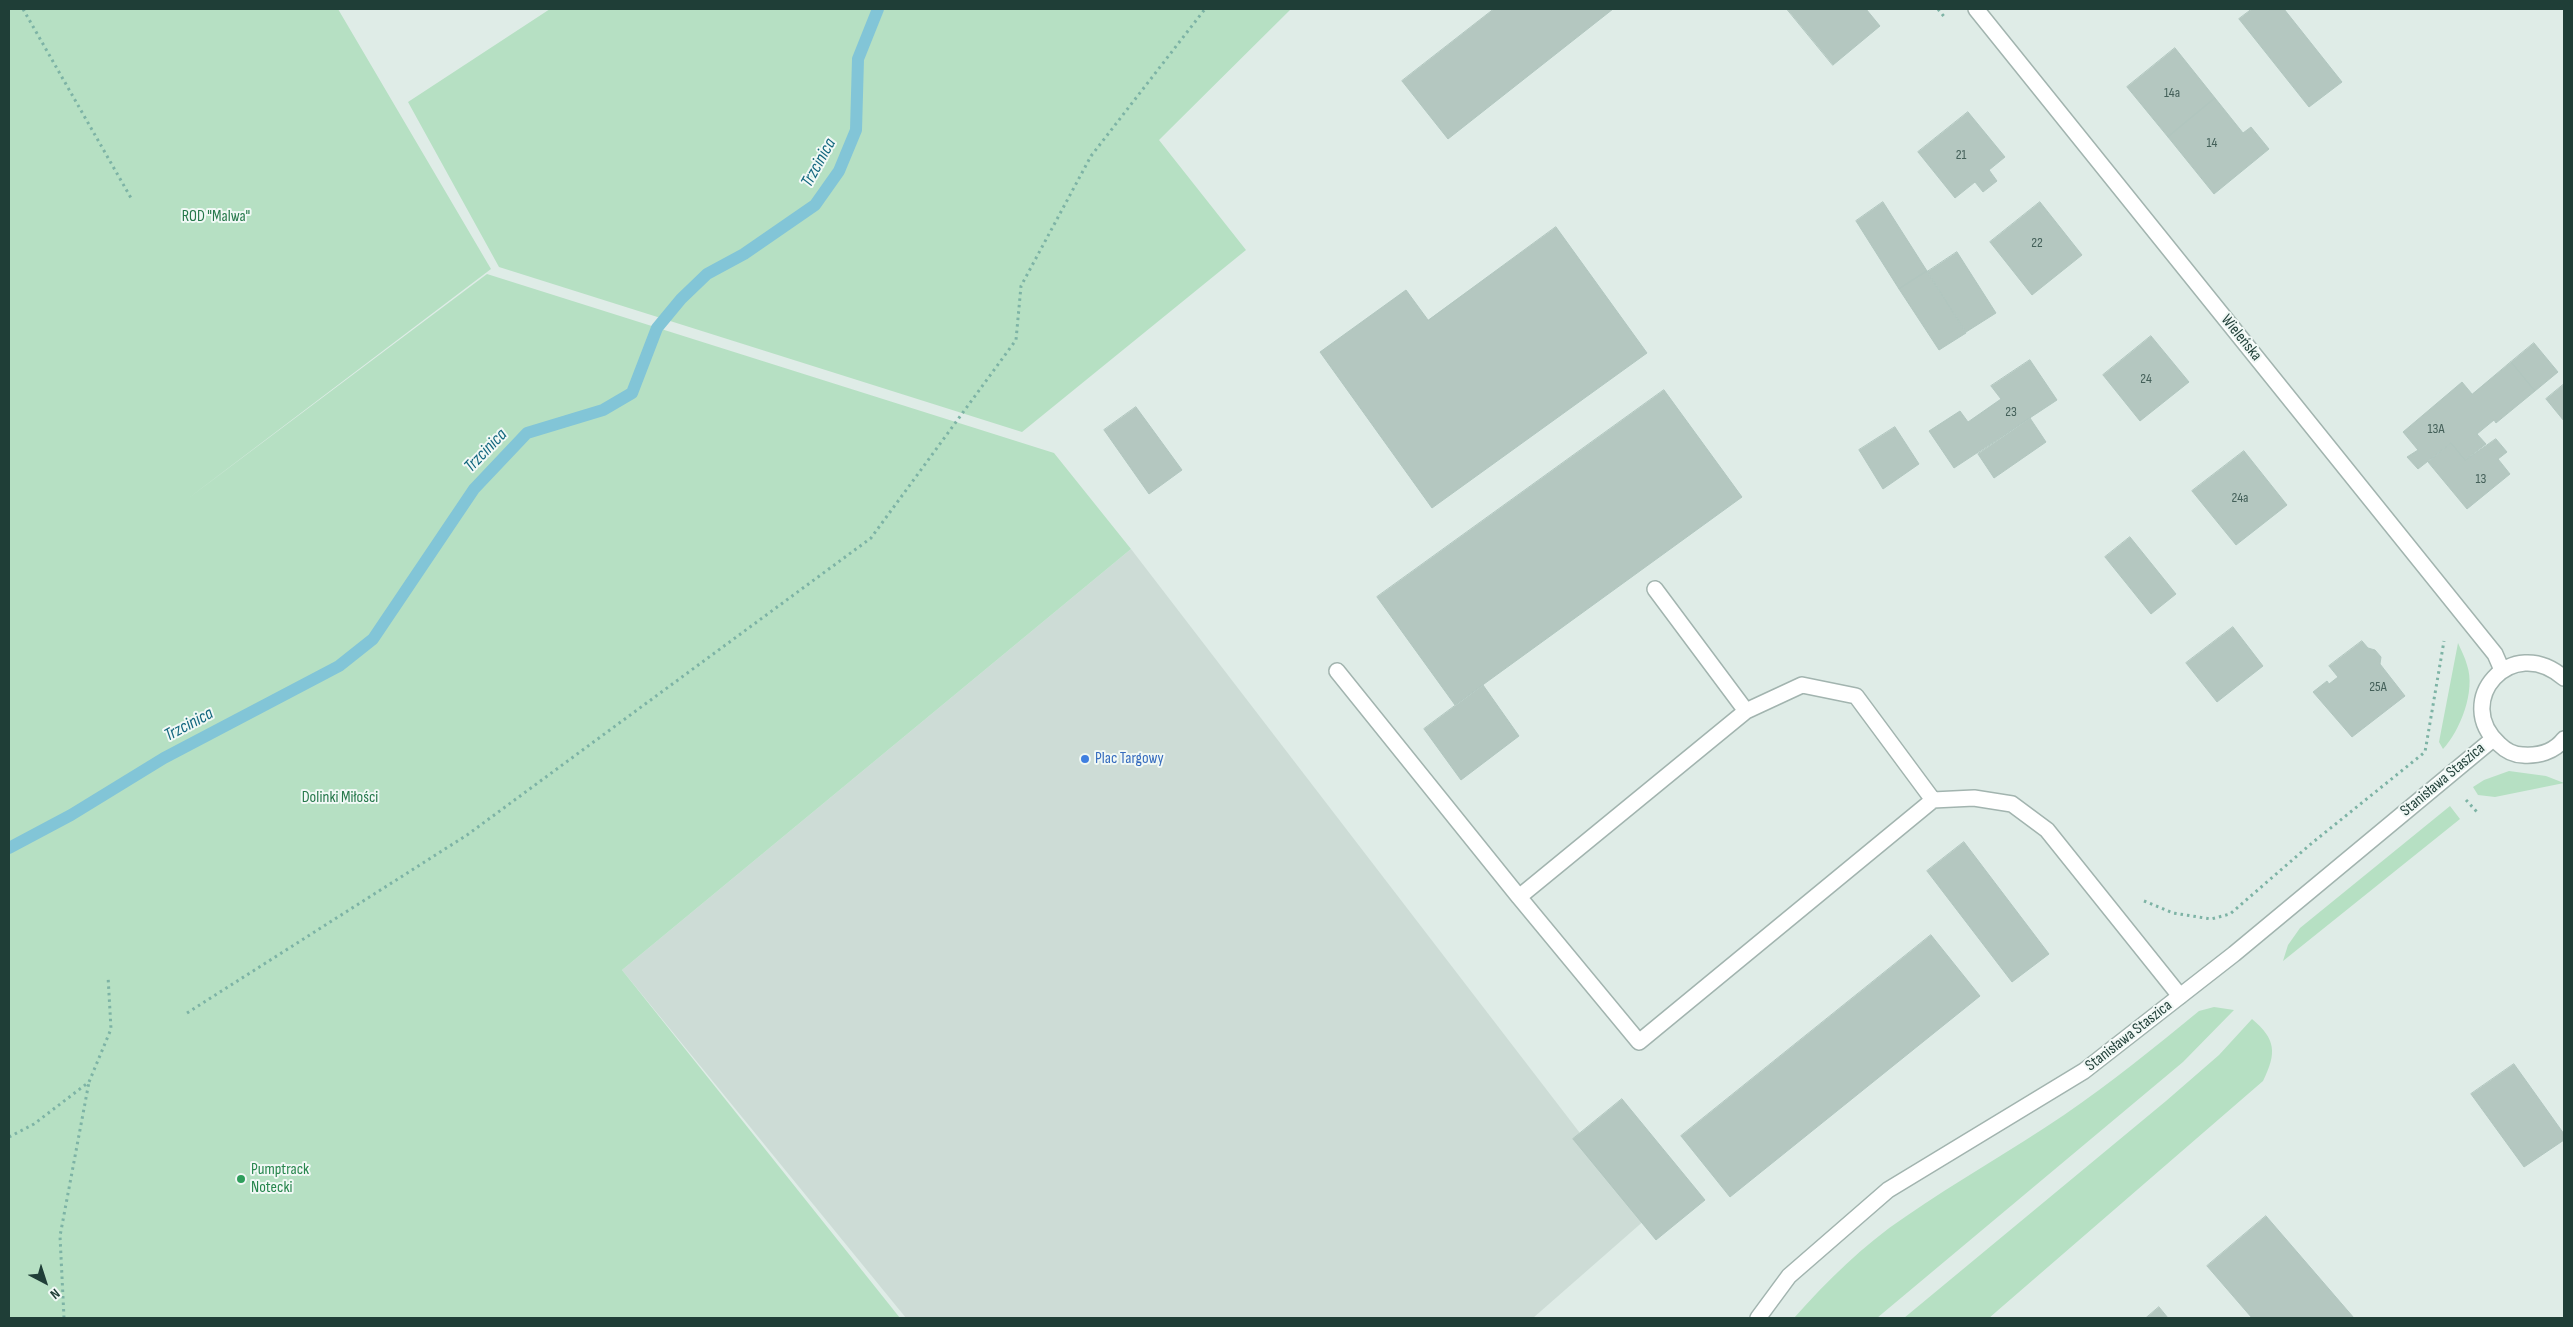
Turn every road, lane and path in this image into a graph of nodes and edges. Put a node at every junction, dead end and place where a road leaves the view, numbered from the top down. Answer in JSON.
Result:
{"nodes":[{"id":1,"x":23,"y":9,"type":"edge"},
{"id":2,"x":1206,"y":9,"type":"edge"},
{"id":3,"x":1938,"y":9,"type":"edge"},
{"id":4,"x":1976,"y":9,"type":"edge"},
{"id":5,"x":1950,"y":24,"type":"dead end"},
{"id":6,"x":131,"y":198,"type":"dead end"},
{"id":7,"x":1655,"y":589,"type":"dead end"},
{"id":8,"x":2438,"y":633,"type":"dead end"},
{"id":9,"x":1337,"y":670,"type":"dead end"},
{"id":10,"x":2502,"y":670,"type":"junction"},
{"id":11,"x":2564,"y":678,"type":"edge"},
{"id":12,"x":1746,"y":711,"type":"junction"},
{"id":13,"x":2492,"y":738,"type":"junction"},
{"id":14,"x":2564,"y":742,"type":"edge"},
{"id":15,"x":1933,"y":800,"type":"junction"},
{"id":16,"x":1519,"y":897,"type":"junction"},
{"id":17,"x":2137,"y":898,"type":"dead end"},
{"id":18,"x":108,"y":976,"type":"dead end"},
{"id":19,"x":2180,"y":996,"type":"junction"},
{"id":20,"x":187,"y":1013,"type":"dead end"},
{"id":21,"x":89,"y":1082,"type":"junction"},
{"id":22,"x":9,"y":1137,"type":"edge"},
{"id":23,"x":64,"y":1318,"type":"edge"},
{"id":24,"x":1758,"y":1318,"type":"edge"}],
"edges":[{"from":1,"to":6,"type":"path"},
{"from":2,"to":20,"type":"path"},
{"from":3,"to":5,"type":"path"},
{"from":4,"to":10,"type":"street","name":"Wieleńska"},
{"from":7,"to":12,"type":"street"},
{"from":8,"to":17,"type":"path"},
{"from":9,"to":16,"type":"street"},
{"from":10,"to":11,"type":"street"},
{"from":10,"to":13,"type":"street"},
{"from":12,"to":15,"type":"street"},
{"from":12,"to":16,"type":"street"},
{"from":13,"to":14,"type":"street"},
{"from":13,"to":19,"type":"street","name":"Stanisława Staszica"},
{"from":15,"to":16,"type":"street"},
{"from":15,"to":19,"type":"street"},
{"from":18,"to":21,"type":"path"},
{"from":19,"to":24,"type":"street","name":"Stanisława Staszica"},
{"from":21,"to":22,"type":"path"},
{"from":21,"to":23,"type":"path"}]}
